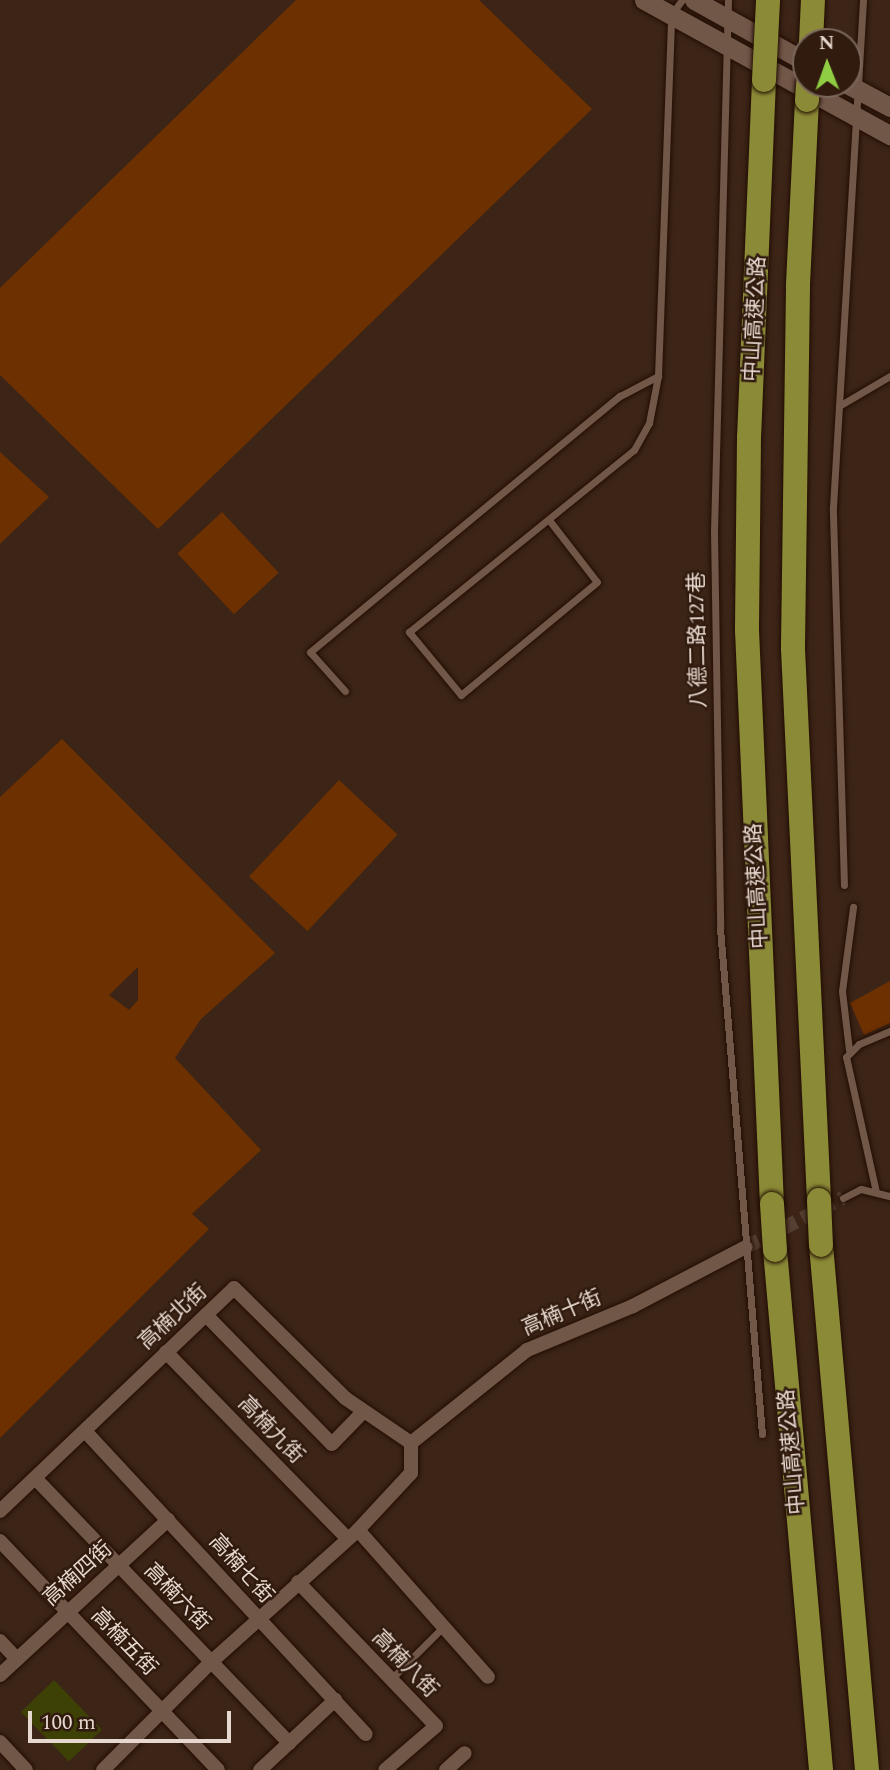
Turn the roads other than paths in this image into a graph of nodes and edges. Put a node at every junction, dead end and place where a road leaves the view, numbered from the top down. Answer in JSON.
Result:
{"nodes":[{"id":1,"x":644,"y":0,"type":"edge"},
{"id":2,"x":694,"y":0,"type":"edge"},
{"id":3,"x":768,"y":0,"type":"edge"},
{"id":4,"x":863,"y":0,"type":"edge"},
{"id":5,"x":813,"y":3,"type":"edge"},
{"id":6,"x":676,"y":7,"type":"edge"},
{"id":7,"x":727,"y":24,"type":"edge"},
{"id":8,"x":812,"y":28,"type":"edge"},
{"id":9,"x":860,"y":28,"type":"edge"},
{"id":10,"x":792,"y":55,"type":"edge"},
{"id":11,"x":792,"y":62,"type":"edge"},
{"id":12,"x":808,"y":98,"type":"edge"},
{"id":13,"x":853,"y":98,"type":"edge"},
{"id":14,"x":854,"y":98,"type":"edge"},
{"id":15,"x":857,"y":98,"type":"edge"},
{"id":16,"x":890,"y":107,"type":"edge"},
{"id":17,"x":890,"y":135,"type":"edge"},
{"id":18,"x":658,"y":376,"type":"junction"},
{"id":19,"x":890,"y":376,"type":"edge"},
{"id":20,"x":839,"y":406,"type":"junction"},
{"id":21,"x":549,"y":520,"type":"junction"},
{"id":22,"x":345,"y":691,"type":"dead end"},
{"id":23,"x":844,"y":885,"type":"dead end"},
{"id":24,"x":853,"y":907,"type":"dead end"},
{"id":25,"x":890,"y":1031,"type":"edge"},
{"id":26,"x":849,"y":1050,"type":"junction"},
{"id":27,"x":876,"y":1192,"type":"junction"},
{"id":28,"x":890,"y":1196,"type":"edge"},
{"id":29,"x":831,"y":1199,"type":"junction"},
{"id":30,"x":746,"y":1247,"type":"junction"},
{"id":31,"x":206,"y":1315,"type":"junction"},
{"id":32,"x":166,"y":1352,"type":"junction"},
{"id":33,"x":363,"y":1412,"type":"junction"},
{"id":34,"x":85,"y":1431,"type":"junction"},
{"id":35,"x":762,"y":1434,"type":"dead end"},
{"id":36,"x":411,"y":1443,"type":"junction"},
{"id":37,"x":36,"y":1479,"type":"junction"},
{"id":38,"x":0,"y":1511,"type":"edge"},
{"id":39,"x":168,"y":1520,"type":"junction"},
{"id":40,"x":352,"y":1534,"type":"junction"},
{"id":41,"x":0,"y":1541,"type":"edge"},
{"id":42,"x":118,"y":1567,"type":"junction"},
{"id":43,"x":298,"y":1582,"type":"junction"},
{"id":44,"x":67,"y":1613,"type":"junction"},
{"id":45,"x":258,"y":1619,"type":"junction"},
{"id":46,"x":444,"y":1627,"type":"junction"},
{"id":47,"x":0,"y":1641,"type":"edge"},
{"id":48,"x":17,"y":1659,"type":"junction"},
{"id":49,"x":210,"y":1663,"type":"junction"},
{"id":50,"x":0,"y":1675,"type":"edge"},
{"id":51,"x":488,"y":1677,"type":"dead end"},
{"id":52,"x":391,"y":1679,"type":"junction"},
{"id":53,"x":335,"y":1700,"type":"junction"},
{"id":54,"x":162,"y":1712,"type":"junction"},
{"id":55,"x":366,"y":1734,"type":"dead end"},
{"id":56,"x":0,"y":1742,"type":"edge"},
{"id":57,"x":289,"y":1743,"type":"junction"},
{"id":58,"x":465,"y":1753,"type":"dead end"},
{"id":59,"x":108,"y":1768,"type":"edge"},
{"id":60,"x":26,"y":1770,"type":"edge"},
{"id":61,"x":218,"y":1770,"type":"edge"},
{"id":62,"x":260,"y":1770,"type":"edge"},
{"id":63,"x":385,"y":1770,"type":"edge"},
{"id":64,"x":446,"y":1770,"type":"edge"},
{"id":65,"x":821,"y":1770,"type":"edge"},
{"id":66,"x":867,"y":1770,"type":"edge"}],
"edges":[{"from":1,"to":6,"type":"street"},
{"from":2,"to":7,"type":"street"},
{"from":3,"to":65,"type":"highway","name":"中山高速公路","bridge":true},
{"from":4,"to":9,"type":"lane"},
{"from":5,"to":8,"type":"highway"},
{"from":6,"to":7,"type":"street"},
{"from":6,"to":18,"type":"lane"},
{"from":7,"to":10,"type":"street"},
{"from":7,"to":11,"type":"street"},
{"from":7,"to":30,"type":"lane","name":"八德二路127巷"},
{"from":12,"to":29,"type":"highway","name":"中山高速公路"},
{"from":13,"to":20,"type":"lane"},
{"from":14,"to":17,"type":"street"},
{"from":15,"to":16,"type":"street"},
{"from":18,"to":21,"type":"lane"},
{"from":18,"to":22,"type":"lane"},
{"from":19,"to":20,"type":"lane"},
{"from":20,"to":23,"type":"lane"},
{"from":21,"to":21,"type":"lane"},
{"from":24,"to":26,"type":"lane"},
{"from":25,"to":26,"type":"lane"},
{"from":26,"to":27,"type":"lane"},
{"from":27,"to":28,"type":"lane"},
{"from":27,"to":29,"type":"lane"},
{"from":29,"to":66,"type":"highway","name":"中山高速公路","bridge":true},
{"from":30,"to":35,"type":"lane","name":"八德二路127巷"},
{"from":30,"to":36,"type":"street","name":"高楠十街"},
{"from":31,"to":32,"type":"street","name":"高楠北街"},
{"from":31,"to":33,"type":"street","name":"高楠北街"},
{"from":31,"to":33,"type":"street"},
{"from":32,"to":34,"type":"street","name":"高楠北街"},
{"from":32,"to":40,"type":"street","name":"高楠九街"},
{"from":33,"to":36,"type":"street","name":"高楠北街"},
{"from":34,"to":37,"type":"street","name":"高楠北街"},
{"from":34,"to":39,"type":"street","name":"高楠七街"},
{"from":36,"to":40,"type":"street"},
{"from":37,"to":38,"type":"street","name":"高楠北街"},
{"from":37,"to":42,"type":"street","name":"高楠六街"},
{"from":39,"to":42,"type":"street","name":"高楠四街"},
{"from":39,"to":45,"type":"street","name":"高楠七街"},
{"from":40,"to":43,"type":"street"},
{"from":40,"to":46,"type":"street","name":"高楠九街"},
{"from":41,"to":44,"type":"street","name":"高楠五街"},
{"from":42,"to":44,"type":"street","name":"高楠四街"},
{"from":42,"to":49,"type":"street","name":"高楠六街"},
{"from":43,"to":45,"type":"street"},
{"from":43,"to":52,"type":"street","name":"高楠八街"},
{"from":44,"to":48,"type":"street","name":"高楠四街"},
{"from":44,"to":54,"type":"street","name":"高楠五街"},
{"from":45,"to":49,"type":"street"},
{"from":45,"to":53,"type":"street","name":"高楠七街"},
{"from":46,"to":51,"type":"street","name":"高楠九街"},
{"from":46,"to":52,"type":"lane"},
{"from":47,"to":48,"type":"street"},
{"from":48,"to":50,"type":"street","name":"高楠四街"},
{"from":49,"to":54,"type":"street"},
{"from":49,"to":57,"type":"street","name":"高楠六街"},
{"from":52,"to":63,"type":"street","name":"高楠八街"},
{"from":53,"to":55,"type":"street","name":"高楠七街"},
{"from":53,"to":57,"type":"street"},
{"from":54,"to":59,"type":"street"},
{"from":54,"to":61,"type":"street","name":"高楠五街"},
{"from":56,"to":60,"type":"street"},
{"from":57,"to":62,"type":"street"},
{"from":58,"to":64,"type":"street"}]}
